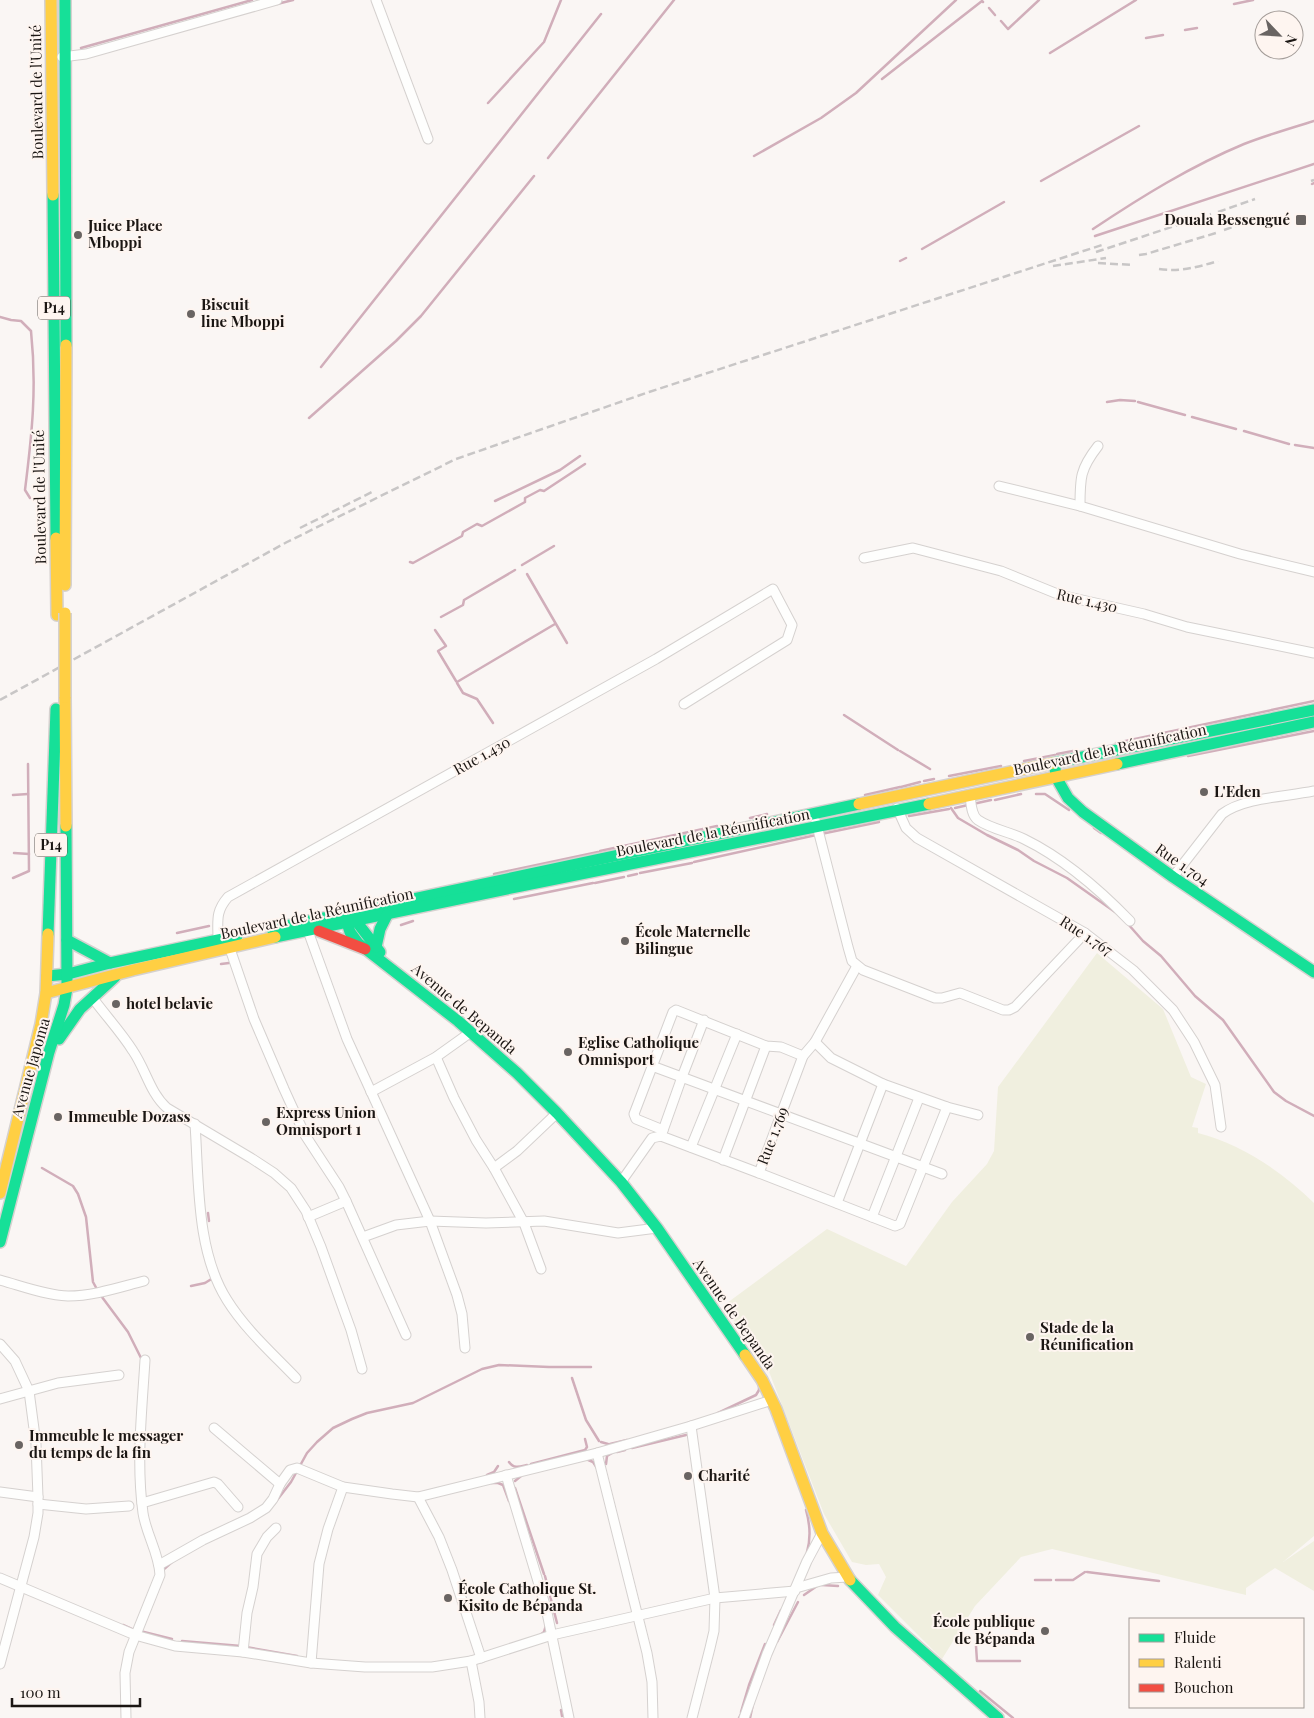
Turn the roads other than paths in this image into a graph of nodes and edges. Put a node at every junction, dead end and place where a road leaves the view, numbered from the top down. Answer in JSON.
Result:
{"nodes":[{"id":1,"x":51,"y":0,"type":"edge"},
{"id":2,"x":65,"y":0,"type":"edge"},
{"id":3,"x":277,"y":0,"type":"edge"},
{"id":4,"x":376,"y":0,"type":"edge"},
{"id":5,"x":52,"y":57,"type":"junction"},
{"id":6,"x":65,"y":57,"type":"junction"},
{"id":7,"x":428,"y":139,"type":"dead end"},
{"id":8,"x":1098,"y":446,"type":"dead end"},
{"id":9,"x":998,"y":486,"type":"dead end"},
{"id":10,"x":1080,"y":506,"type":"junction"},
{"id":11,"x":864,"y":558,"type":"dead end"},
{"id":12,"x":1314,"y":572,"type":"edge"},
{"id":13,"x":61,"y":614,"type":"junction"},
{"id":14,"x":1314,"y":653,"type":"edge"},
{"id":15,"x":61,"y":697,"type":"junction"},
{"id":16,"x":684,"y":704,"type":"dead end"},
{"id":17,"x":1314,"y":710,"type":"edge"},
{"id":18,"x":1314,"y":722,"type":"edge"},
{"id":19,"x":1054,"y":763,"type":"junction"},
{"id":20,"x":1056,"y":776,"type":"junction"},
{"id":21,"x":1313,"y":793,"type":"edge"},
{"id":22,"x":970,"y":795,"type":"junction"},
{"id":23,"x":894,"y":798,"type":"junction"},
{"id":24,"x":898,"y":811,"type":"junction"},
{"id":25,"x":814,"y":815,"type":"junction"},
{"id":26,"x":817,"y":827,"type":"junction"},
{"id":27,"x":1173,"y":877,"type":"junction"},
{"id":28,"x":387,"y":915,"type":"junction"},
{"id":29,"x":350,"y":917,"type":"junction"},
{"id":30,"x":1130,"y":921,"type":"dead end"},
{"id":31,"x":312,"y":931,"type":"junction"},
{"id":32,"x":1086,"y":933,"type":"junction"},
{"id":33,"x":67,"y":940,"type":"junction"},
{"id":34,"x":225,"y":942,"type":"junction"},
{"id":35,"x":371,"y":948,"type":"junction"},
{"id":36,"x":110,"y":963,"type":"junction"},
{"id":37,"x":857,"y":966,"type":"junction"},
{"id":38,"x":1314,"y":972,"type":"edge"},
{"id":39,"x":119,"y":973,"type":"junction"},
{"id":40,"x":68,"y":974,"type":"junction"},
{"id":41,"x":47,"y":976,"type":"junction"},
{"id":42,"x":67,"y":988,"type":"junction"},
{"id":43,"x":46,"y":993,"type":"junction"},
{"id":44,"x":92,"y":997,"type":"junction"},
{"id":45,"x":704,"y":1020,"type":"junction"},
{"id":46,"x":471,"y":1032,"type":"junction"},
{"id":47,"x":737,"y":1034,"type":"junction"},
{"id":48,"x":815,"y":1042,"type":"junction"},
{"id":49,"x":766,"y":1046,"type":"junction"},
{"id":50,"x":49,"y":1052,"type":"junction"},
{"id":51,"x":803,"y":1056,"type":"junction"},
{"id":52,"x":436,"y":1057,"type":"junction"},
{"id":53,"x":652,"y":1066,"type":"junction"},
{"id":54,"x":682,"y":1077,"type":"junction"},
{"id":55,"x":883,"y":1084,"type":"junction"},
{"id":56,"x":714,"y":1089,"type":"junction"},
{"id":57,"x":371,"y":1092,"type":"junction"},
{"id":58,"x":919,"y":1098,"type":"junction"},
{"id":59,"x":746,"y":1100,"type":"junction"},
{"id":60,"x":947,"y":1107,"type":"junction"},
{"id":61,"x":557,"y":1113,"type":"junction"},
{"id":62,"x":782,"y":1113,"type":"junction"},
{"id":63,"x":978,"y":1115,"type":"dead end"},
{"id":64,"x":195,"y":1124,"type":"junction"},
{"id":65,"x":1221,"y":1127,"type":"dead end"},
{"id":66,"x":662,"y":1133,"type":"junction"},
{"id":67,"x":14,"y":1139,"type":"junction"},
{"id":68,"x":26,"y":1142,"type":"junction"},
{"id":69,"x":860,"y":1143,"type":"junction"},
{"id":70,"x":691,"y":1147,"type":"junction"},
{"id":71,"x":895,"y":1156,"type":"junction"},
{"id":72,"x":723,"y":1160,"type":"junction"},
{"id":73,"x":923,"y":1167,"type":"junction"},
{"id":74,"x":494,"y":1168,"type":"junction"},
{"id":75,"x":759,"y":1174,"type":"junction"},
{"id":76,"x":942,"y":1174,"type":"dead end"},
{"id":77,"x":621,"y":1182,"type":"junction"},
{"id":78,"x":0,"y":1193,"type":"edge"},
{"id":79,"x":346,"y":1201,"type":"junction"},
{"id":80,"x":837,"y":1203,"type":"junction"},
{"id":81,"x":308,"y":1216,"type":"junction"},
{"id":82,"x":872,"y":1217,"type":"junction"},
{"id":83,"x":430,"y":1221,"type":"junction"},
{"id":84,"x":524,"y":1223,"type":"junction"},
{"id":85,"x":657,"y":1228,"type":"junction"},
{"id":86,"x":362,"y":1237,"type":"junction"},
{"id":87,"x":0,"y":1242,"type":"edge"},
{"id":88,"x":541,"y":1269,"type":"dead end"},
{"id":89,"x":0,"y":1280,"type":"edge"},
{"id":90,"x":144,"y":1281,"type":"dead end"},
{"id":91,"x":406,"y":1335,"type":"dead end"},
{"id":92,"x":0,"y":1344,"type":"edge"},
{"id":93,"x":465,"y":1348,"type":"dead end"},
{"id":94,"x":145,"y":1360,"type":"dead end"},
{"id":95,"x":362,"y":1370,"type":"dead end"},
{"id":96,"x":119,"y":1375,"type":"dead end"},
{"id":97,"x":296,"y":1378,"type":"dead end"},
{"id":98,"x":29,"y":1390,"type":"junction"},
{"id":99,"x":0,"y":1399,"type":"edge"},
{"id":100,"x":772,"y":1400,"type":"junction"},
{"id":101,"x":691,"y":1426,"type":"junction"},
{"id":102,"x":214,"y":1428,"type":"dead end"},
{"id":103,"x":596,"y":1453,"type":"junction"},
{"id":104,"x":506,"y":1475,"type":"junction"},
{"id":105,"x":280,"y":1484,"type":"junction"},
{"id":106,"x":343,"y":1487,"type":"junction"},
{"id":107,"x":0,"y":1492,"type":"edge"},
{"id":108,"x":418,"y":1496,"type":"junction"},
{"id":109,"x":38,"y":1500,"type":"junction"},
{"id":110,"x":142,"y":1503,"type":"junction"},
{"id":111,"x":129,"y":1506,"type":"dead end"},
{"id":112,"x":238,"y":1508,"type":"dead end"},
{"id":113,"x":276,"y":1528,"type":"dead end"},
{"id":114,"x":822,"y":1532,"type":"junction"},
{"id":115,"x":159,"y":1565,"type":"junction"},
{"id":116,"x":848,"y":1577,"type":"junction"},
{"id":117,"x":0,"y":1578,"type":"edge"},
{"id":118,"x":20,"y":1588,"type":"junction"},
{"id":119,"x":796,"y":1589,"type":"junction"},
{"id":120,"x":715,"y":1598,"type":"junction"},
{"id":121,"x":638,"y":1615,"type":"junction"},
{"id":122,"x":135,"y":1635,"type":"junction"},
{"id":123,"x":552,"y":1635,"type":"junction"},
{"id":124,"x":244,"y":1652,"type":"junction"},
{"id":125,"x":481,"y":1658,"type":"junction"},
{"id":126,"x":471,"y":1661,"type":"junction"},
{"id":127,"x":311,"y":1663,"type":"junction"},
{"id":128,"x":0,"y":1664,"type":"edge"},
{"id":129,"x":126,"y":1718,"type":"edge"},
{"id":130,"x":480,"y":1718,"type":"edge"},
{"id":131,"x":569,"y":1718,"type":"edge"},
{"id":132,"x":653,"y":1718,"type":"edge"},
{"id":133,"x":692,"y":1718,"type":"edge"},
{"id":134,"x":744,"y":1718,"type":"edge"},
{"id":135,"x":998,"y":1718,"type":"edge"}],
"edges":[{"from":1,"to":5,"type":"main road","name":"Boulevard de l'Unité","number":"P14"},
{"from":2,"to":6,"type":"main road","name":"Boulevard de l'Unité","number":"P14"},
{"from":3,"to":6,"type":"street"},
{"from":4,"to":7,"type":"street"},
{"from":5,"to":6,"type":"street"},
{"from":5,"to":13,"type":"main road","name":"Boulevard de l'Unité","number":"P14"},
{"from":6,"to":13,"type":"main road","name":"Boulevard de l'Unité","number":"P14"},
{"from":8,"to":10,"type":"street"},
{"from":9,"to":10,"type":"street"},
{"from":10,"to":12,"type":"street"},
{"from":11,"to":14,"type":"street","name":"Rue 1.430"},
{"from":13,"to":15,"type":"main road","name":"Boulevard de l'Unité","number":"P14","bridge":true},
{"from":15,"to":33,"type":"main road","number":"P14"},
{"from":15,"to":41,"type":"main road","name":"Boulevard de l'Unité","number":"P14"},
{"from":16,"to":34,"type":"street","name":"Rue 1.430"},
{"from":17,"to":19,"type":"main road"},
{"from":18,"to":20,"type":"main road","name":"Boulevard de la Réunification"},
{"from":19,"to":20,"type":"main road","name":"Rue 1.704"},
{"from":19,"to":23,"type":"main road"},
{"from":20,"to":22,"type":"main road","name":"Boulevard de la Réunification"},
{"from":20,"to":27,"type":"main road","name":"Rue 1.704"},
{"from":21,"to":27,"type":"street"},
{"from":22,"to":24,"type":"main road","name":"Boulevard de la Réunification"},
{"from":22,"to":30,"type":"street"},
{"from":23,"to":24,"type":"street","name":"Rue 1.767"},
{"from":23,"to":25,"type":"main road"},
{"from":24,"to":26,"type":"main road","name":"Boulevard de la Réunification"},
{"from":24,"to":32,"type":"street","name":"Rue 1.767"},
{"from":25,"to":26,"type":"street"},
{"from":25,"to":29,"type":"main road"},
{"from":26,"to":28,"type":"main road","name":"Boulevard de la Réunification"},
{"from":26,"to":37,"type":"street"},
{"from":27,"to":38,"type":"main road","name":"Rue 1.704"},
{"from":28,"to":29,"type":"main road","name":"Boulevard de la Réunification"},
{"from":28,"to":35,"type":"main road"},
{"from":29,"to":31,"type":"main road","name":"Boulevard de la Réunification"},
{"from":29,"to":34,"type":"main road"},
{"from":29,"to":35,"type":"main road","name":"Avenue de Bepanda"},
{"from":31,"to":34,"type":"main road","name":"Boulevard de la Réunification"},
{"from":31,"to":35,"type":"main road"},
{"from":31,"to":57,"type":"street"},
{"from":32,"to":37,"type":"street"},
{"from":32,"to":65,"type":"street","name":"Rue 1.767"},
{"from":33,"to":36,"type":"main road"},
{"from":33,"to":40,"type":"main road","number":"P14"},
{"from":34,"to":36,"type":"main road"},
{"from":34,"to":39,"type":"main road","name":"Boulevard de la Réunification"},
{"from":34,"to":79,"type":"street","name":"Rue 1.430"},
{"from":35,"to":46,"type":"main road","name":"Avenue de Bepanda"},
{"from":36,"to":40,"type":"main road"},
{"from":37,"to":48,"type":"street","name":"Rue 1.769"},
{"from":39,"to":42,"type":"main road","name":"Boulevard de la Réunification"},
{"from":39,"to":44,"type":"main road"},
{"from":40,"to":41,"type":"main road"},
{"from":40,"to":42,"type":"main road","number":"P14"},
{"from":41,"to":43,"type":"main road","name":"Boulevard de l'Unité","number":"P14"},
{"from":42,"to":43,"type":"main road","name":"Boulevard de la Réunification"},
{"from":42,"to":50,"type":"main road","name":"Avenue Japoma","number":"P14"},
{"from":43,"to":67,"type":"main road","name":"Avenue Japoma","number":"P14"},
{"from":44,"to":50,"type":"main road"},
{"from":44,"to":64,"type":"street"},
{"from":45,"to":47,"type":"street"},
{"from":45,"to":53,"type":"street"},
{"from":45,"to":54,"type":"street"},
{"from":46,"to":52,"type":"street"},
{"from":46,"to":61,"type":"main road","name":"Avenue de Bepanda"},
{"from":47,"to":49,"type":"street"},
{"from":47,"to":56,"type":"street"},
{"from":48,"to":51,"type":"street","name":"Rue 1.769"},
{"from":48,"to":55,"type":"street"},
{"from":49,"to":51,"type":"street"},
{"from":49,"to":59,"type":"street"},
{"from":50,"to":68,"type":"main road","name":"Avenue Japoma","number":"P14"},
{"from":51,"to":62,"type":"street","name":"Rue 1.769"},
{"from":52,"to":57,"type":"street"},
{"from":52,"to":74,"type":"street"},
{"from":53,"to":54,"type":"street"},
{"from":53,"to":66,"type":"street"},
{"from":54,"to":56,"type":"street"},
{"from":54,"to":66,"type":"street"},
{"from":55,"to":58,"type":"street"},
{"from":55,"to":69,"type":"street"},
{"from":56,"to":59,"type":"street"},
{"from":56,"to":70,"type":"street"},
{"from":57,"to":83,"type":"street"},
{"from":58,"to":60,"type":"street"},
{"from":58,"to":71,"type":"street"},
{"from":59,"to":62,"type":"street"},
{"from":59,"to":72,"type":"street"},
{"from":60,"to":63,"type":"street"},
{"from":60,"to":73,"type":"street"},
{"from":61,"to":74,"type":"street"},
{"from":61,"to":77,"type":"main road","name":"Avenue de Bepanda"},
{"from":62,"to":69,"type":"street"},
{"from":62,"to":75,"type":"street","name":"Rue 1.769"},
{"from":64,"to":81,"type":"street"},
{"from":64,"to":97,"type":"street"},
{"from":66,"to":70,"type":"street"},
{"from":66,"to":77,"type":"street"},
{"from":67,"to":68,"type":"main road"},
{"from":67,"to":78,"type":"main road","name":"Avenue Japoma","number":"P14"},
{"from":68,"to":87,"type":"main road","name":"Avenue Japoma","number":"P14"},
{"from":69,"to":71,"type":"street"},
{"from":69,"to":80,"type":"street"},
{"from":70,"to":72,"type":"street"},
{"from":71,"to":73,"type":"street"},
{"from":71,"to":82,"type":"street"},
{"from":72,"to":75,"type":"street"},
{"from":73,"to":76,"type":"street"},
{"from":73,"to":82,"type":"street","name":"Rue 1.769"},
{"from":74,"to":84,"type":"street"},
{"from":75,"to":80,"type":"street","name":"Rue 1.769"},
{"from":77,"to":85,"type":"main road","name":"Avenue de Bepanda"},
{"from":79,"to":81,"type":"street"},
{"from":79,"to":86,"type":"street","name":"Rue 1.430"},
{"from":80,"to":82,"type":"street","name":"Rue 1.769"},
{"from":81,"to":95,"type":"street"},
{"from":83,"to":84,"type":"street"},
{"from":83,"to":86,"type":"street"},
{"from":83,"to":93,"type":"street"},
{"from":84,"to":85,"type":"street"},
{"from":84,"to":88,"type":"street"},
{"from":85,"to":100,"type":"main road","name":"Avenue de Bepanda"},
{"from":86,"to":91,"type":"street","name":"Rue 1.430"},
{"from":89,"to":90,"type":"street"},
{"from":92,"to":98,"type":"street"},
{"from":94,"to":110,"type":"street"},
{"from":96,"to":98,"type":"street"},
{"from":98,"to":99,"type":"street"},
{"from":98,"to":109,"type":"street"},
{"from":100,"to":101,"type":"street"},
{"from":100,"to":114,"type":"main road","name":"Avenue de Bepanda"},
{"from":101,"to":103,"type":"street"},
{"from":101,"to":120,"type":"street"},
{"from":102,"to":105,"type":"street"},
{"from":103,"to":104,"type":"street"},
{"from":103,"to":121,"type":"street"},
{"from":104,"to":108,"type":"street"},
{"from":104,"to":123,"type":"street"},
{"from":105,"to":106,"type":"street"},
{"from":105,"to":115,"type":"street"},
{"from":106,"to":108,"type":"street"},
{"from":106,"to":127,"type":"street"},
{"from":107,"to":109,"type":"street"},
{"from":108,"to":125,"type":"street"},
{"from":109,"to":111,"type":"street"},
{"from":109,"to":118,"type":"street"},
{"from":110,"to":112,"type":"street"},
{"from":110,"to":115,"type":"street"},
{"from":113,"to":124,"type":"street"},
{"from":114,"to":116,"type":"main road","name":"Avenue de Bepanda"},
{"from":114,"to":119,"type":"street"},
{"from":115,"to":122,"type":"street"},
{"from":116,"to":119,"type":"street"},
{"from":116,"to":135,"type":"main road","name":"Avenue de Bepanda"},
{"from":117,"to":118,"type":"street"},
{"from":118,"to":122,"type":"street"},
{"from":118,"to":128,"type":"street"},
{"from":119,"to":120,"type":"street"},
{"from":119,"to":134,"type":"street"},
{"from":120,"to":121,"type":"street"},
{"from":120,"to":133,"type":"street"},
{"from":121,"to":123,"type":"street"},
{"from":121,"to":132,"type":"street"},
{"from":122,"to":124,"type":"street"},
{"from":122,"to":129,"type":"street"},
{"from":123,"to":125,"type":"street"},
{"from":123,"to":131,"type":"street"},
{"from":124,"to":127,"type":"street"},
{"from":125,"to":126,"type":"street"},
{"from":126,"to":127,"type":"street"},
{"from":126,"to":130,"type":"street"}]}
